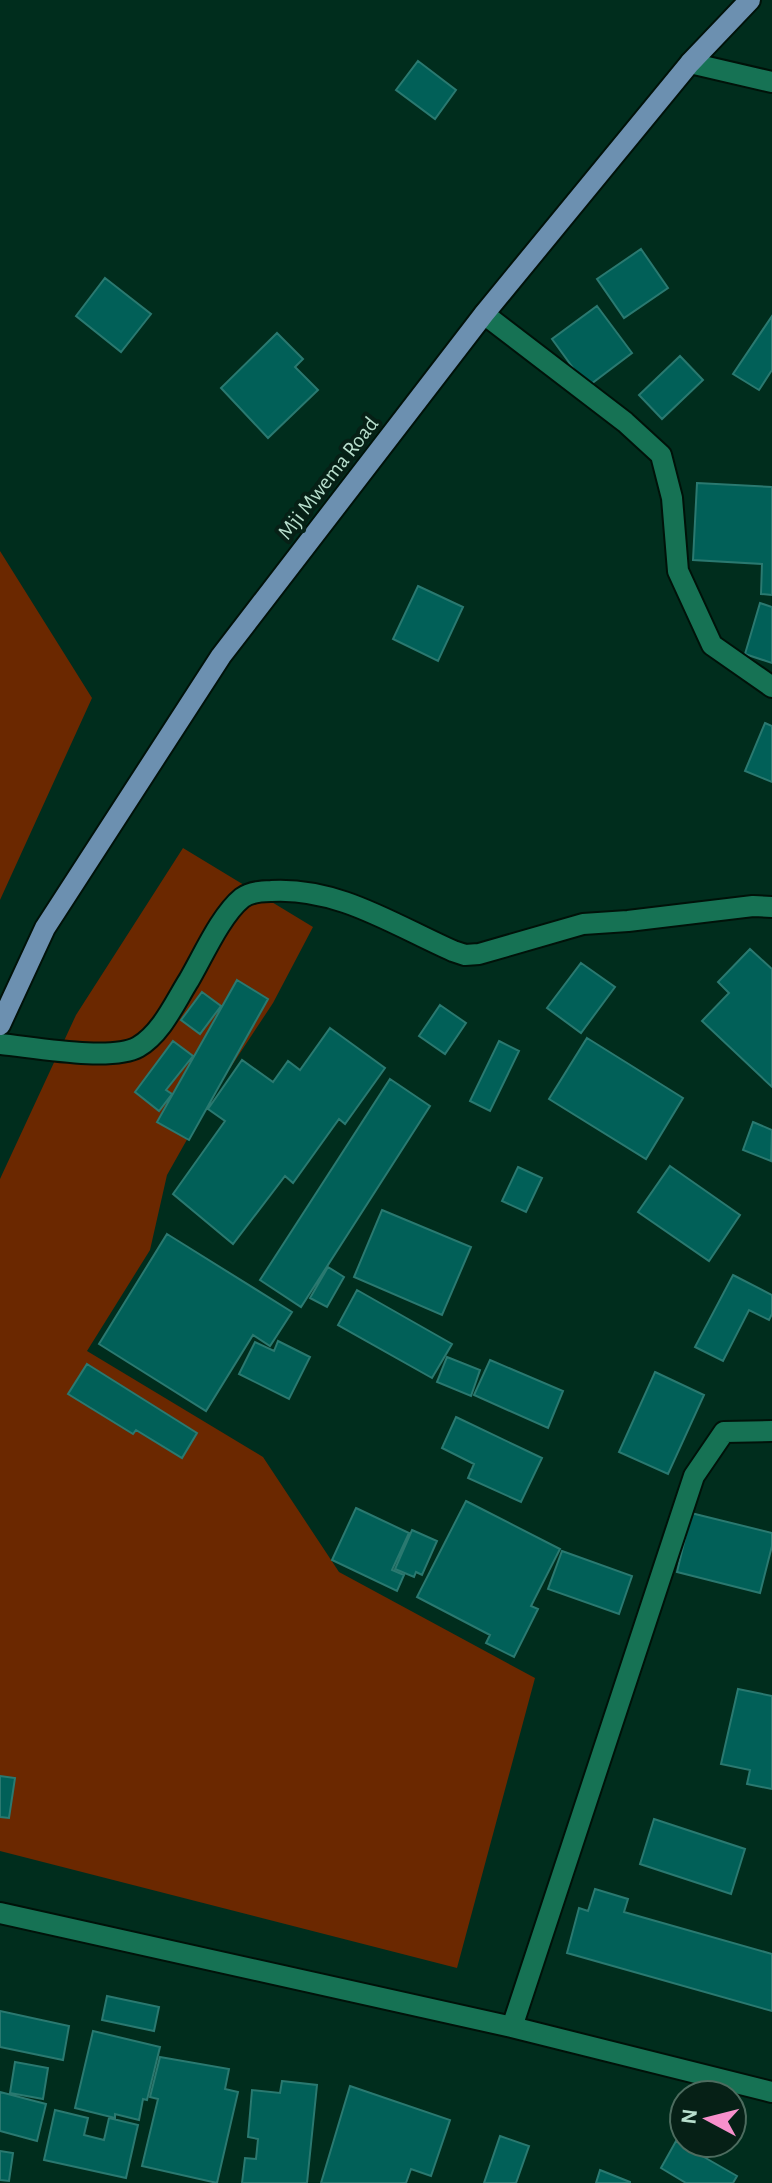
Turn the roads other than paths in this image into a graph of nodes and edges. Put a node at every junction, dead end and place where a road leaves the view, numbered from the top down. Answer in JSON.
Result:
{"nodes":[{"id":1,"x":750,"y":0,"type":"edge"},
{"id":2,"x":690,"y":63,"type":"junction"},
{"id":3,"x":772,"y":65,"type":"edge"},
{"id":4,"x":751,"y":77,"type":"junction"},
{"id":5,"x":772,"y":82,"type":"edge"},
{"id":6,"x":484,"y":314,"type":"junction"},
{"id":7,"x":772,"y":687,"type":"edge"},
{"id":8,"x":772,"y":907,"type":"edge"},
{"id":9,"x":0,"y":1025,"type":"edge"},
{"id":10,"x":0,"y":1044,"type":"edge"},
{"id":11,"x":772,"y":1431,"type":"edge"},
{"id":12,"x":0,"y":1913,"type":"edge"},
{"id":13,"x":512,"y":2027,"type":"junction"},
{"id":14,"x":772,"y":2092,"type":"edge"}],
"edges":[{"from":1,"to":2,"type":"main road","name":"Mji Mwema Road"},
{"from":2,"to":4,"type":"street"},
{"from":2,"to":6,"type":"main road","name":"Mji Mwema Road"},
{"from":3,"to":4,"type":"street"},
{"from":4,"to":5,"type":"street"},
{"from":6,"to":7,"type":"street"},
{"from":6,"to":9,"type":"main road","name":"Mji Mwema Road"},
{"from":8,"to":10,"type":"street"},
{"from":11,"to":13,"type":"street"},
{"from":12,"to":13,"type":"street"},
{"from":13,"to":14,"type":"street"}]}
